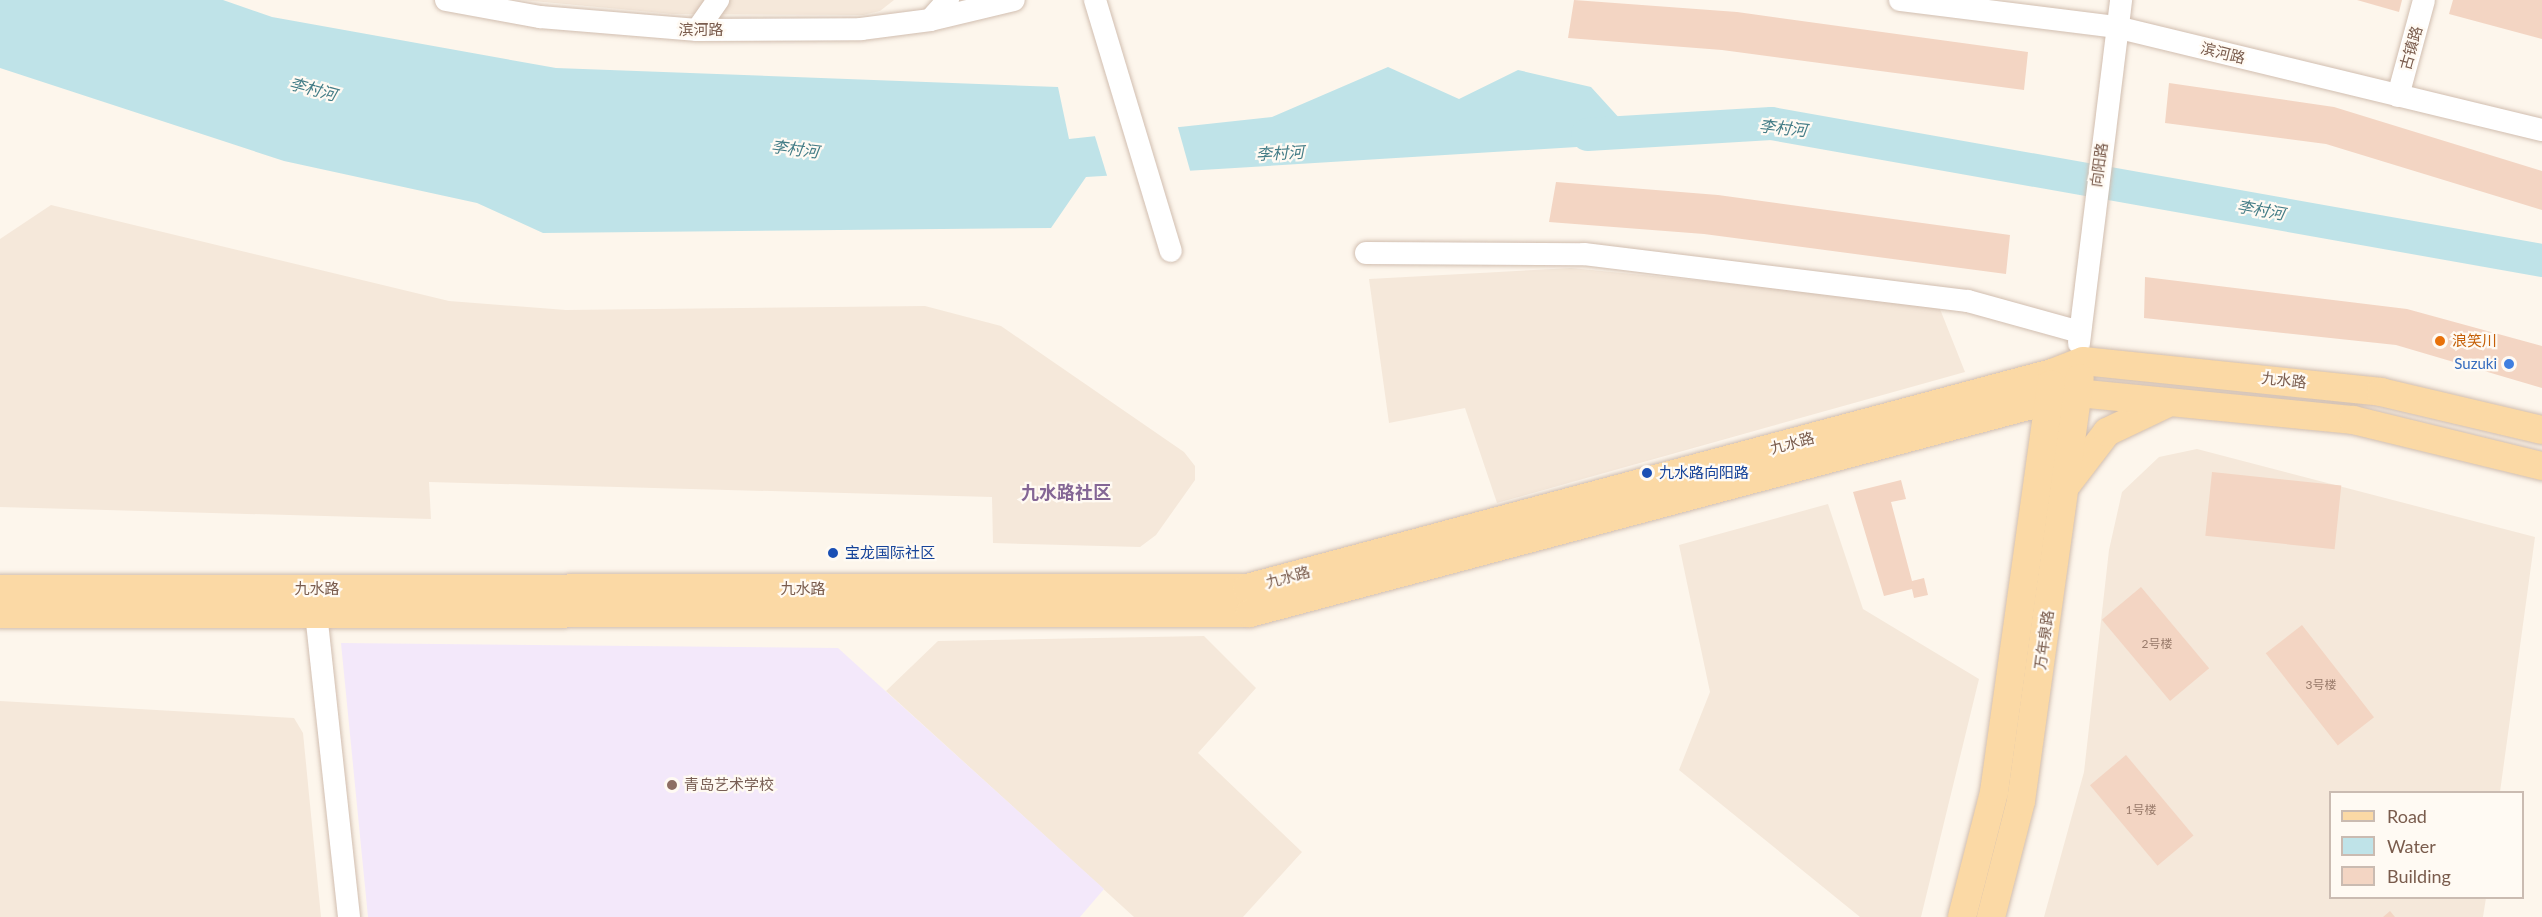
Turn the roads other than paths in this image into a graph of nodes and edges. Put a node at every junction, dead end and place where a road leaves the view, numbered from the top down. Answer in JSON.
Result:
{"nodes":[{"id":1,"x":446,"y":0,"type":"edge"},
{"id":2,"x":718,"y":0,"type":"edge"},
{"id":3,"x":948,"y":0,"type":"edge"},
{"id":4,"x":1014,"y":0,"type":"edge"},
{"id":5,"x":1095,"y":0,"type":"edge"},
{"id":6,"x":1900,"y":0,"type":"edge"},
{"id":7,"x":2121,"y":0,"type":"edge"},
{"id":8,"x":2424,"y":0,"type":"edge"},
{"id":9,"x":930,"y":20,"type":"junction"},
{"id":10,"x":2116,"y":27,"type":"junction"},
{"id":11,"x":697,"y":30,"type":"junction"},
{"id":12,"x":2398,"y":96,"type":"junction"},
{"id":13,"x":2542,"y":130,"type":"edge"},
{"id":14,"x":1171,"y":251,"type":"dead end"},
{"id":15,"x":1366,"y":253,"type":"dead end"},
{"id":16,"x":2076,"y":331,"type":"junction"},
{"id":17,"x":2083,"y":361,"type":"junction"},
{"id":18,"x":2050,"y":387,"type":"junction"},
{"id":19,"x":2077,"y":393,"type":"junction"},
{"id":20,"x":2174,"y":402,"type":"junction"},
{"id":21,"x":2542,"y":430,"type":"edge"},
{"id":22,"x":2542,"y":466,"type":"edge"},
{"id":23,"x":2063,"y":493,"type":"junction"},
{"id":24,"x":0,"y":589,"type":"edge"},
{"id":25,"x":0,"y":614,"type":"edge"},
{"id":26,"x":316,"y":614,"type":"junction"},
{"id":27,"x":349,"y":917,"type":"edge"},
{"id":28,"x":1962,"y":917,"type":"edge"},
{"id":29,"x":1991,"y":917,"type":"edge"}],
"edges":[{"from":1,"to":11,"type":"street","name":"滨河路"},
{"from":2,"to":11,"type":"street"},
{"from":3,"to":9,"type":"street"},
{"from":4,"to":9,"type":"street","name":"滨河路"},
{"from":5,"to":14,"type":"street"},
{"from":6,"to":10,"type":"street","name":"滨河路"},
{"from":7,"to":10,"type":"street","name":"向阳路"},
{"from":8,"to":12,"type":"street","name":"古镇路"},
{"from":9,"to":11,"type":"street","name":"滨河路"},
{"from":10,"to":12,"type":"street","name":"滨河路"},
{"from":10,"to":16,"type":"street","name":"向阳路"},
{"from":12,"to":13,"type":"street","name":"滨河路"},
{"from":15,"to":16,"type":"street"},
{"from":16,"to":17,"type":"street","name":"向阳路"},
{"from":16,"to":18,"type":"street","name":"向阳路"},
{"from":17,"to":18,"type":"main road","name":"九水路"},
{"from":17,"to":19,"type":"main road","name":"万年泉路"},
{"from":17,"to":21,"type":"main road","name":"九水路"},
{"from":18,"to":19,"type":"main road","name":"九水路"},
{"from":18,"to":24,"type":"main road","name":"九水路"},
{"from":18,"to":26,"type":"main road","name":"九水路"},
{"from":18,"to":28,"type":"main road","name":"万年泉路"},
{"from":19,"to":20,"type":"main road","name":"九水路"},
{"from":19,"to":23,"type":"main road","name":"万年泉路"},
{"from":20,"to":22,"type":"main road","name":"九水路"},
{"from":20,"to":23,"type":"main road"},
{"from":23,"to":29,"type":"main road","name":"万年泉路"},
{"from":25,"to":26,"type":"main road","name":"九水路"},
{"from":26,"to":27,"type":"street"}]}
